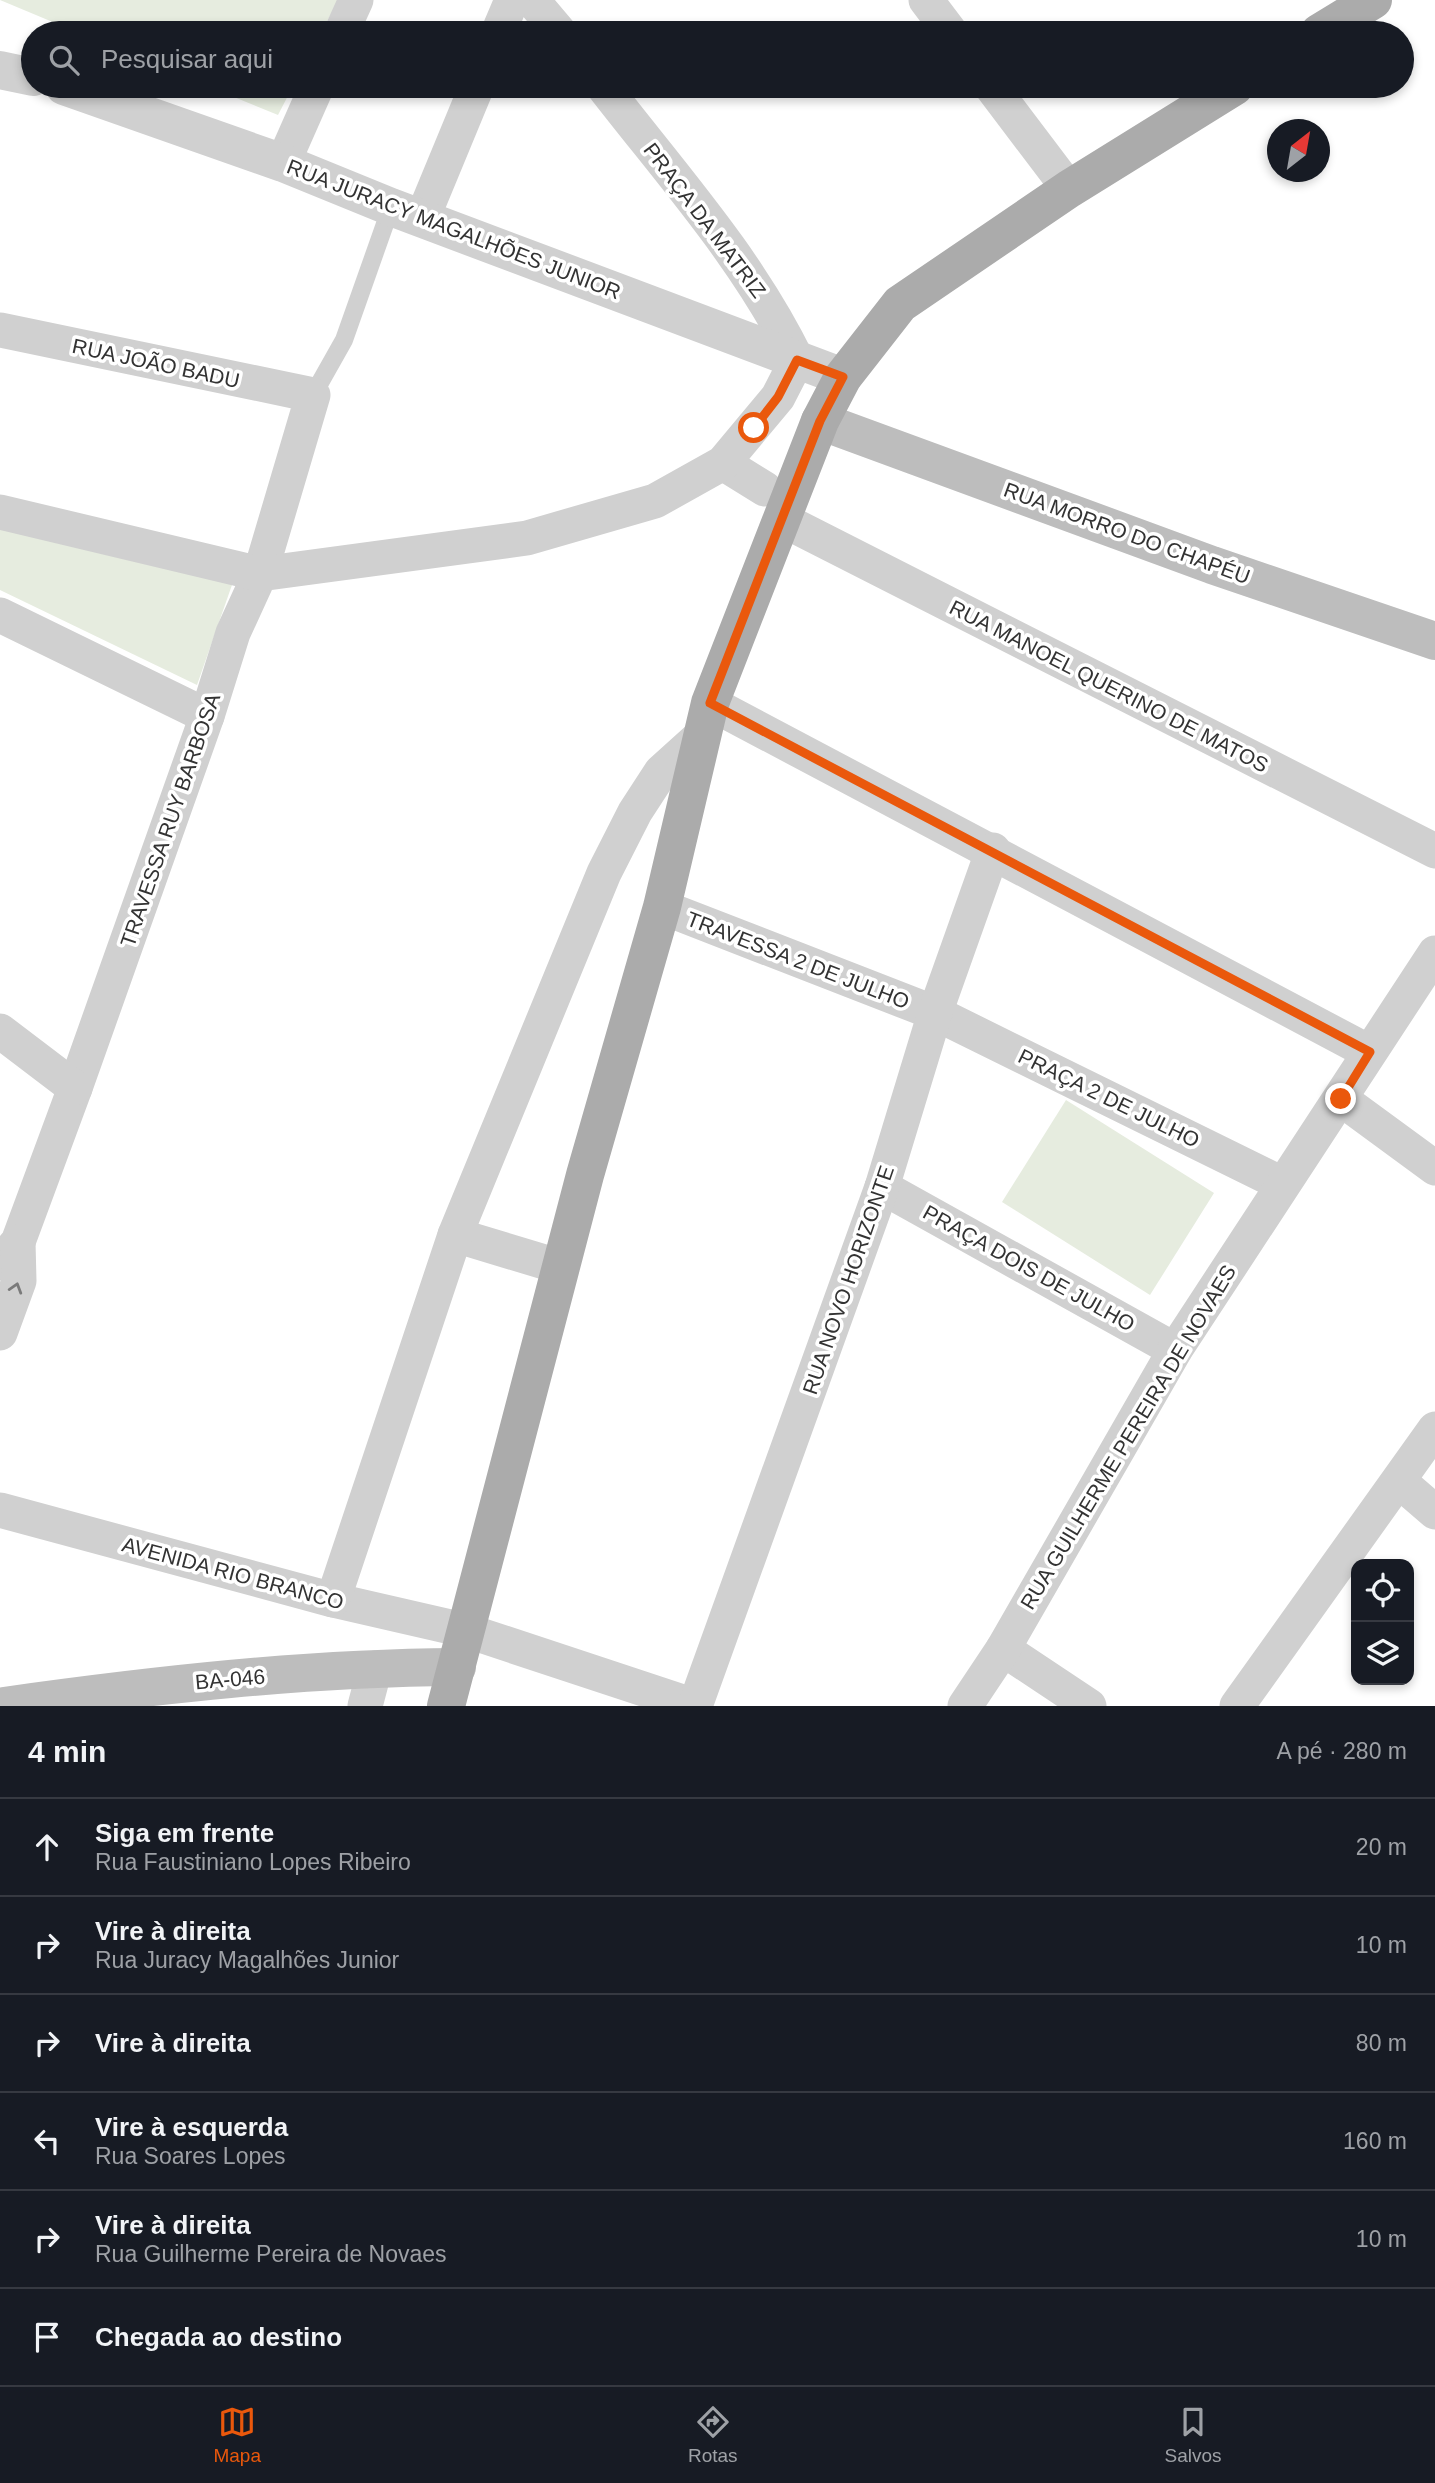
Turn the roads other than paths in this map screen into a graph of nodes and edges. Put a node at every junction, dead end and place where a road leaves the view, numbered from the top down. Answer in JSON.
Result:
{"nodes":[{"id":1,"x":356,"y":0,"type":"edge"},
{"id":2,"x":512,"y":0,"type":"edge"},
{"id":3,"x":532,"y":0,"type":"edge"},
{"id":4,"x":926,"y":0,"type":"edge"},
{"id":5,"x":1373,"y":0,"type":"edge"},
{"id":6,"x":346,"y":21,"type":"edge"},
{"id":7,"x":503,"y":21,"type":"edge"},
{"id":8,"x":550,"y":21,"type":"edge"},
{"id":9,"x":942,"y":21,"type":"edge"},
{"id":10,"x":1339,"y":21,"type":"edge"},
{"id":11,"x":0,"y":70,"type":"edge"},
{"id":12,"x":21,"y":74,"type":"edge"},
{"id":13,"x":98,"y":98,"type":"edge"},
{"id":14,"x":312,"y":98,"type":"edge"},
{"id":15,"x":470,"y":98,"type":"edge"},
{"id":16,"x":612,"y":98,"type":"edge"},
{"id":17,"x":1000,"y":98,"type":"edge"},
{"id":18,"x":1216,"y":98,"type":"edge"},
{"id":19,"x":283,"y":163,"type":"junction"},
{"id":20,"x":1069,"y":189,"type":"junction"},
{"id":21,"x":406,"y":213,"type":"junction"},
{"id":22,"x":0,"y":330,"type":"edge"},
{"id":23,"x":797,"y":360,"type":"junction"},
{"id":24,"x":843,"y":377,"type":"junction"},
{"id":25,"x":313,"y":396,"type":"junction"},
{"id":26,"x":820,"y":421,"type":"junction"},
{"id":27,"x":723,"y":463,"type":"junction"},
{"id":28,"x":774,"y":504,"type":"junction"},
{"id":29,"x":0,"y":512,"type":"edge"},
{"id":30,"x":260,"y":575,"type":"junction"},
{"id":31,"x":0,"y":615,"type":"edge"},
{"id":32,"x":1435,"y":641,"type":"edge"},
{"id":33,"x":207,"y":716,"type":"junction"},
{"id":34,"x":706,"y":719,"type":"junction"},
{"id":35,"x":993,"y":850,"type":"junction"},
{"id":36,"x":1435,"y":851,"type":"edge"},
{"id":37,"x":662,"y":907,"type":"junction"},
{"id":38,"x":1435,"y":953,"type":"edge"},
{"id":39,"x":935,"y":1013,"type":"junction"},
{"id":40,"x":0,"y":1031,"type":"edge"},
{"id":41,"x":1370,"y":1052,"type":"junction"},
{"id":42,"x":75,"y":1088,"type":"junction"},
{"id":43,"x":1341,"y":1099,"type":"junction"},
{"id":44,"x":1435,"y":1168,"type":"edge"},
{"id":45,"x":1282,"y":1184,"type":"junction"},
{"id":46,"x":882,"y":1187,"type":"junction"},
{"id":47,"x":455,"y":1235,"type":"junction"},
{"id":48,"x":9,"y":1252,"type":"edge"},
{"id":49,"x":561,"y":1267,"type":"junction"},
{"id":50,"x":0,"y":1333,"type":"edge"},
{"id":51,"x":1175,"y":1350,"type":"junction"},
{"id":52,"x":1435,"y":1429,"type":"edge"},
{"id":53,"x":1399,"y":1481,"type":"junction"},
{"id":54,"x":0,"y":1510,"type":"edge"},
{"id":55,"x":1435,"y":1512,"type":"edge"},
{"id":56,"x":333,"y":1600,"type":"junction"},
{"id":57,"x":468,"y":1631,"type":"junction"},
{"id":58,"x":1003,"y":1649,"type":"junction"},
{"id":59,"x":457,"y":1667,"type":"junction"},
{"id":60,"x":375,"y":1668,"type":"junction"},
{"id":61,"x":147,"y":1696,"type":"edge"},
{"id":62,"x":4,"y":1706,"type":"edge"},
{"id":63,"x":365,"y":1706,"type":"edge"},
{"id":64,"x":446,"y":1706,"type":"edge"},
{"id":65,"x":695,"y":1706,"type":"edge"},
{"id":66,"x":965,"y":1706,"type":"edge"},
{"id":67,"x":1089,"y":1706,"type":"edge"},
{"id":68,"x":1237,"y":1706,"type":"edge"}],
"edges":[{"from":1,"to":6,"type":"street"},
{"from":2,"to":7,"type":"street"},
{"from":3,"to":8,"type":"street"},
{"from":4,"to":9,"type":"street"},
{"from":5,"to":10,"type":"main road"},
{"from":11,"to":12,"type":"street"},
{"from":13,"to":19,"type":"street","name":"RUA JURACY MAGALHÕES JUNIOR"},
{"from":14,"to":19,"type":"street"},
{"from":15,"to":21,"type":"street"},
{"from":16,"to":23,"type":"street","name":"PRAÇA DA MATRIZ"},
{"from":17,"to":20,"type":"street"},
{"from":18,"to":20,"type":"main road"},
{"from":19,"to":21,"type":"street","name":"RUA JURACY MAGALHÕES JUNIOR"},
{"from":20,"to":24,"type":"main road"},
{"from":21,"to":23,"type":"street","name":"RUA JURACY MAGALHÕES JUNIOR"},
{"from":21,"to":25,"type":"lane"},
{"from":22,"to":25,"type":"street","name":"RUA JOÃO BADU"},
{"from":23,"to":24,"type":"street","name":"RUA JURACY MAGALHÕES JUNIOR"},
{"from":23,"to":27,"type":"street"},
{"from":24,"to":26,"type":"main road"},
{"from":25,"to":30,"type":"street","name":"TRAVESSA RUY BARBOSA"},
{"from":26,"to":28,"type":"main road"},
{"from":26,"to":32,"type":"main road","name":"RUA MORRO DO CHAPÉU"},
{"from":27,"to":28,"type":"street","name":"RUA MANOEL QUERINO DE MATOS"},
{"from":27,"to":30,"type":"street"},
{"from":28,"to":34,"type":"main road"},
{"from":28,"to":36,"type":"street","name":"RUA MANOEL QUERINO DE MATOS"},
{"from":29,"to":30,"type":"street"},
{"from":30,"to":33,"type":"street","name":"TRAVESSA RUY BARBOSA"},
{"from":31,"to":33,"type":"street"},
{"from":33,"to":42,"type":"street","name":"TRAVESSA RUY BARBOSA"},
{"from":34,"to":35,"type":"street"},
{"from":34,"to":37,"type":"main road"},
{"from":34,"to":47,"type":"street"},
{"from":35,"to":39,"type":"street","name":"RUA NOVO HORIZONTE"},
{"from":35,"to":41,"type":"street"},
{"from":37,"to":39,"type":"street","name":"TRAVESSA 2 DE JULHO"},
{"from":37,"to":49,"type":"main road"},
{"from":38,"to":41,"type":"street","name":"RUA GUILHERME PEREIRA DE NOVAES"},
{"from":39,"to":45,"type":"street","name":"PRAÇA 2 DE JULHO"},
{"from":39,"to":46,"type":"street","name":"RUA NOVO HORIZONTE"},
{"from":40,"to":42,"type":"street"},
{"from":41,"to":43,"type":"street","name":"RUA GUILHERME PEREIRA DE NOVAES"},
{"from":42,"to":48,"type":"street","name":"TRAVESSA RUY BARBOSA"},
{"from":43,"to":44,"type":"street"},
{"from":43,"to":45,"type":"street","name":"RUA GUILHERME PEREIRA DE NOVAES"},
{"from":45,"to":51,"type":"street","name":"RUA GUILHERME PEREIRA DE NOVAES"},
{"from":46,"to":51,"type":"street","name":"PRAÇA DOIS DE JULHO"},
{"from":46,"to":65,"type":"street","name":"RUA NOVO HORIZONTE"},
{"from":47,"to":49,"type":"street"},
{"from":47,"to":56,"type":"street"},
{"from":50,"to":48,"type":"street","name":"TRAVESSA RUY BARBOSA","one_way":true},
{"from":49,"to":57,"type":"main road"},
{"from":51,"to":58,"type":"street","name":"RUA GUILHERME PEREIRA DE NOVAES"},
{"from":52,"to":53,"type":"street"},
{"from":53,"to":55,"type":"street"},
{"from":53,"to":68,"type":"street"},
{"from":54,"to":56,"type":"street","name":"AVENIDA RIO BRANCO"},
{"from":56,"to":57,"type":"street","name":"AVENIDA RIO BRANCO"},
{"from":57,"to":59,"type":"main road"},
{"from":57,"to":65,"type":"street","name":"AVENIDA RIO BRANCO"},
{"from":58,"to":66,"type":"street","name":"RUA GUILHERME PEREIRA DE NOVAES"},
{"from":58,"to":67,"type":"street"},
{"from":59,"to":60,"type":"main road","name":"BA-046","number":"BA-046"},
{"from":59,"to":64,"type":"main road"},
{"from":60,"to":61,"type":"main road","name":"BA-046","number":"BA-046"},
{"from":60,"to":63,"type":"street"},
{"from":61,"to":62,"type":"main road","name":"BA-046","number":"BA-046"}]}
